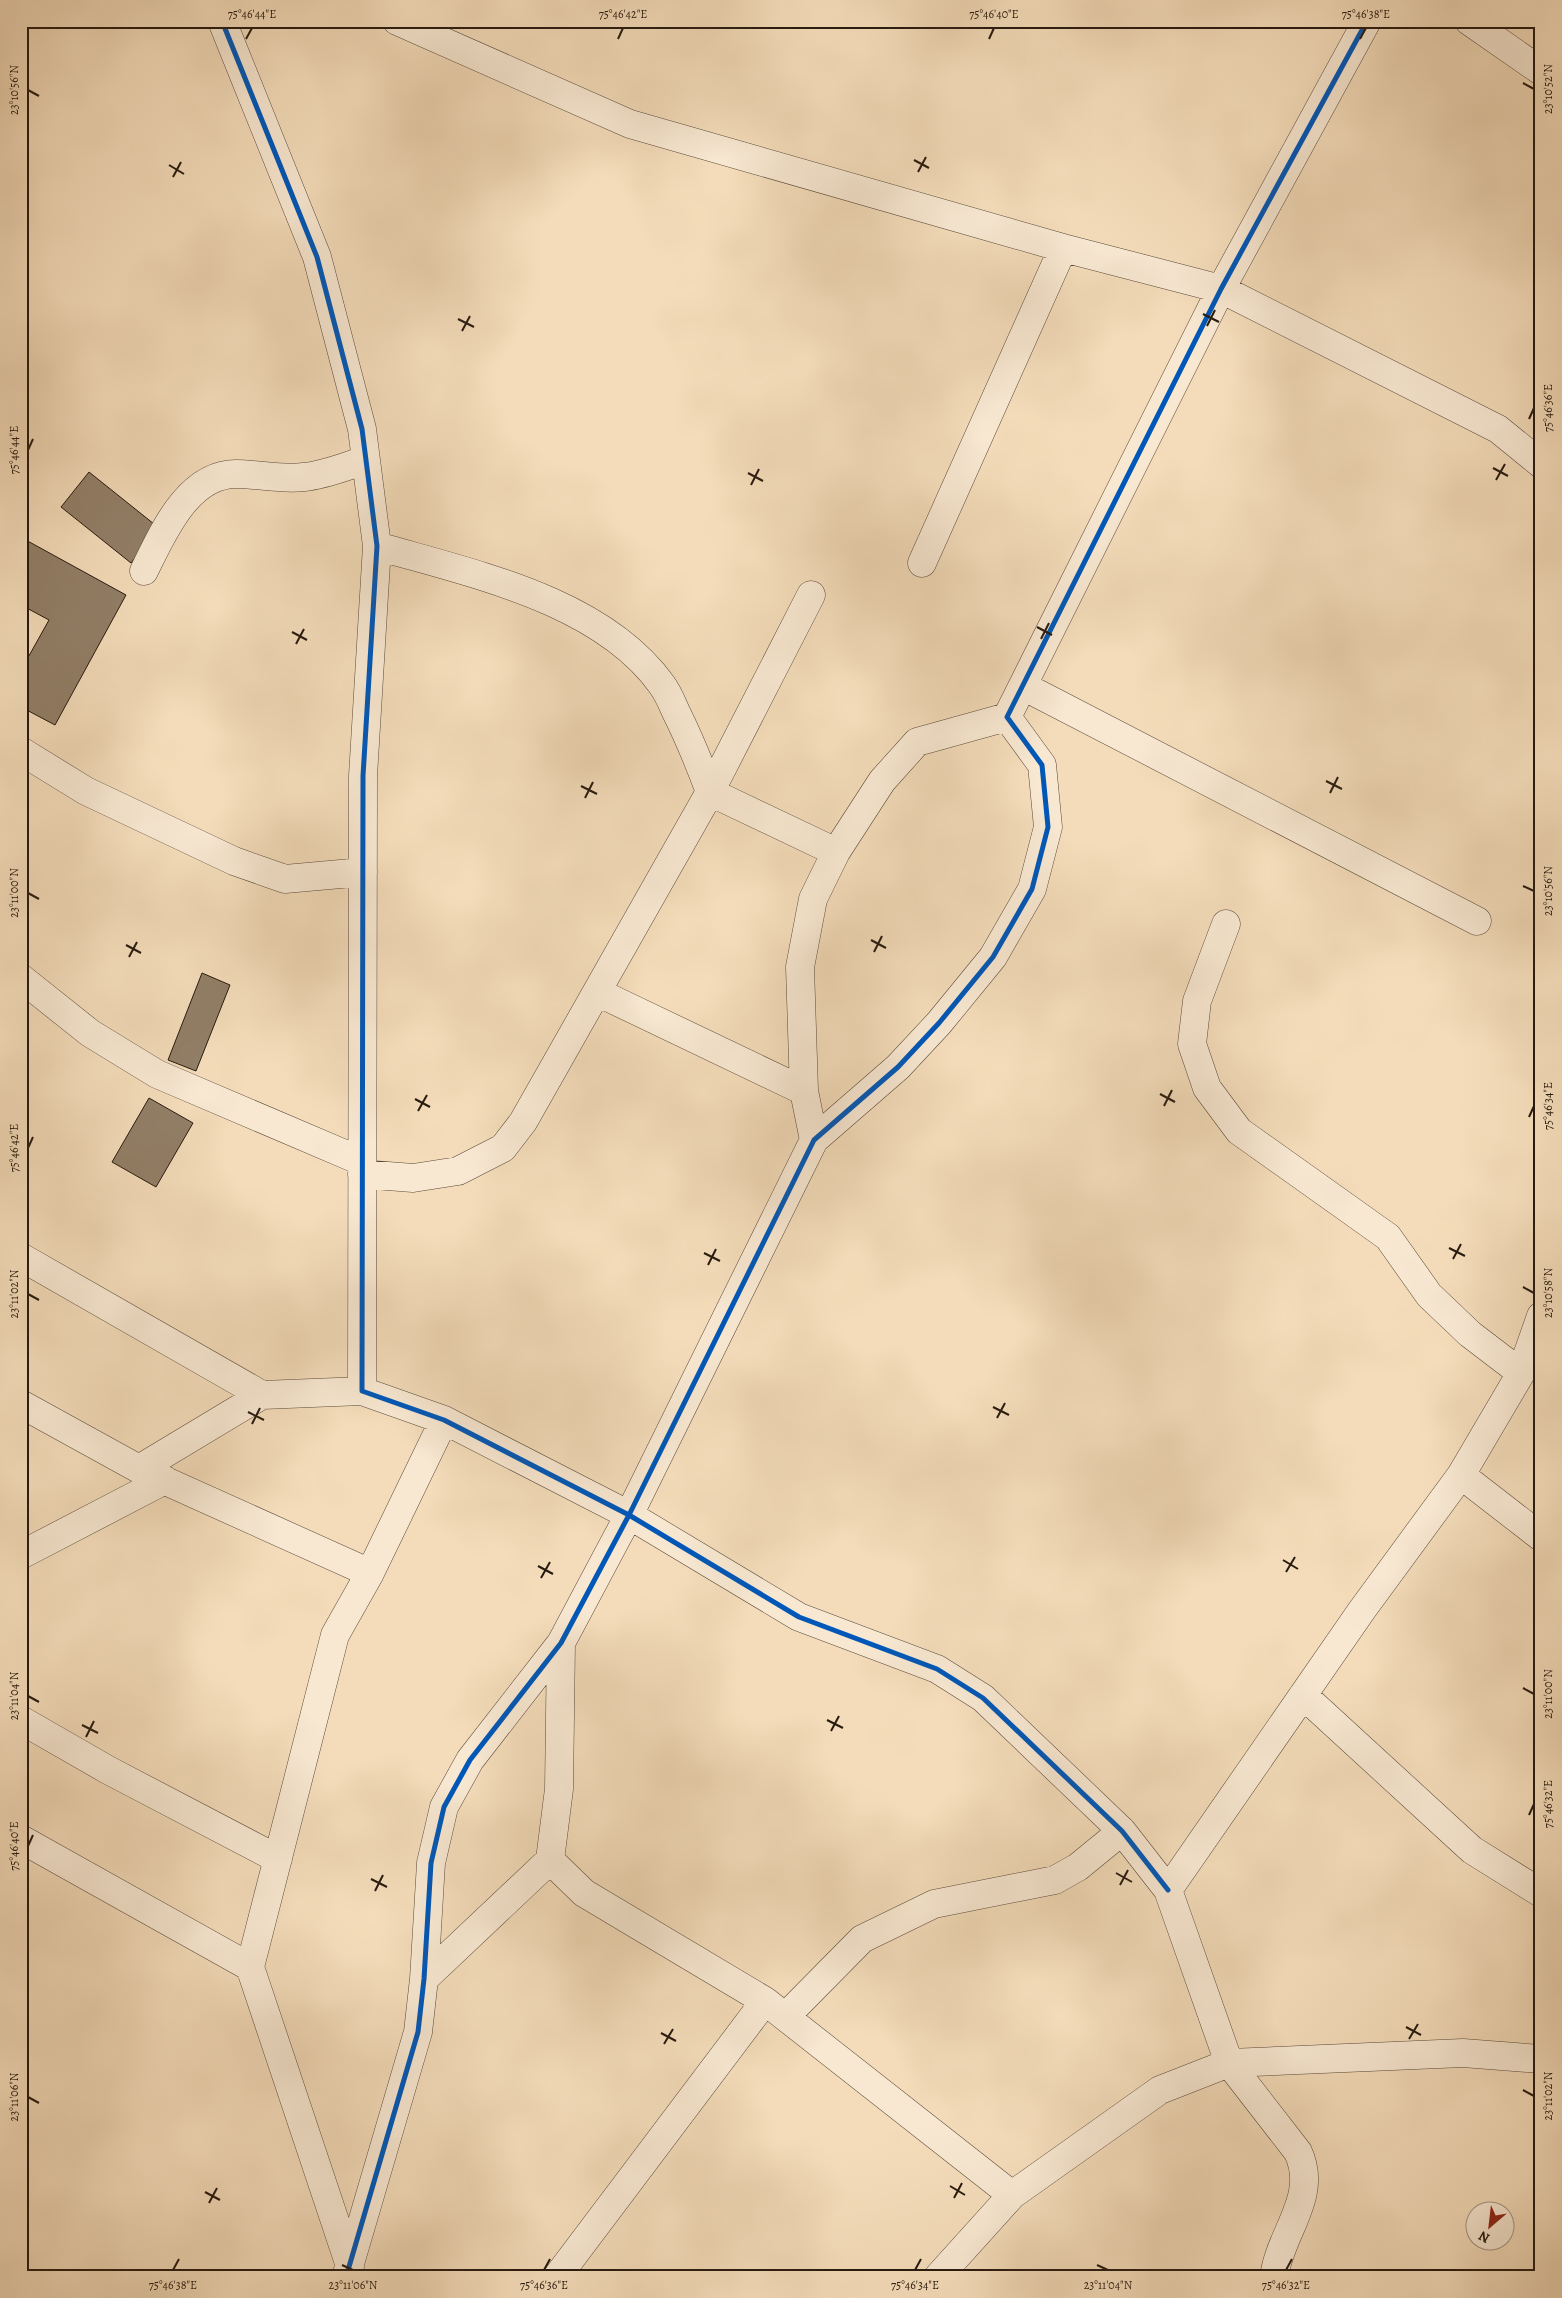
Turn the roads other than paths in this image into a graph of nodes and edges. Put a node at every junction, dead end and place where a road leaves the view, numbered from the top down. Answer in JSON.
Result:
{"nodes":[{"id":1,"x":222,"y":21,"type":"edge"},
{"id":2,"x":397,"y":21,"type":"edge"},
{"id":3,"x":1367,"y":21,"type":"edge"},
{"id":4,"x":1469,"y":21,"type":"edge"},
{"id":5,"x":1541,"y":71,"type":"edge"},
{"id":6,"x":1063,"y":248,"type":"junction"},
{"id":7,"x":1221,"y":289,"type":"junction"},
{"id":8,"x":366,"y":460,"type":"junction"},
{"id":9,"x":1541,"y":464,"type":"edge"},
{"id":10,"x":377,"y":546,"type":"junction"},
{"id":11,"x":922,"y":562,"type":"dead end"},
{"id":12,"x":144,"y":571,"type":"dead end"},
{"id":13,"x":811,"y":595,"type":"dead end"},
{"id":14,"x":1023,"y":686,"type":"junction"},
{"id":15,"x":1007,"y":717,"type":"junction"},
{"id":16,"x":21,"y":751,"type":"edge"},
{"id":17,"x":710,"y":792,"type":"junction"},
{"id":18,"x":836,"y":852,"type":"junction"},
{"id":19,"x":362,"y":872,"type":"junction"},
{"id":20,"x":1477,"y":920,"type":"dead end"},
{"id":21,"x":1226,"y":924,"type":"dead end"},
{"id":22,"x":21,"y":978,"type":"edge"},
{"id":23,"x":597,"y":992,"type":"junction"},
{"id":24,"x":804,"y":1091,"type":"junction"},
{"id":25,"x":814,"y":1140,"type":"junction"},
{"id":26,"x":361,"y":1168,"type":"junction"},
{"id":27,"x":21,"y":1258,"type":"edge"},
{"id":28,"x":1541,"y":1316,"type":"edge"},
{"id":29,"x":1521,"y":1373,"type":"junction"},
{"id":30,"x":362,"y":1391,"type":"junction"},
{"id":31,"x":262,"y":1395,"type":"junction"},
{"id":32,"x":21,"y":1404,"type":"edge"},
{"id":33,"x":444,"y":1420,"type":"junction"},
{"id":34,"x":139,"y":1469,"type":"junction"},
{"id":35,"x":1461,"y":1475,"type":"junction"},
{"id":36,"x":165,"y":1480,"type":"junction"},
{"id":37,"x":629,"y":1515,"type":"junction"},
{"id":38,"x":1541,"y":1537,"type":"edge"},
{"id":39,"x":21,"y":1555,"type":"edge"},
{"id":40,"x":370,"y":1573,"type":"junction"},
{"id":41,"x":561,"y":1642,"type":"junction"},
{"id":42,"x":1303,"y":1695,"type":"junction"},
{"id":43,"x":21,"y":1720,"type":"edge"},
{"id":44,"x":1122,"y":1830,"type":"junction"},
{"id":45,"x":21,"y":1839,"type":"edge"},
{"id":46,"x":278,"y":1859,"type":"junction"},
{"id":47,"x":550,"y":1860,"type":"junction"},
{"id":48,"x":1168,"y":1890,"type":"junction"},
{"id":49,"x":1541,"y":1893,"type":"edge"},
{"id":50,"x":250,"y":1967,"type":"junction"},
{"id":51,"x":424,"y":1979,"type":"junction"},
{"id":52,"x":775,"y":2008,"type":"junction"},
{"id":53,"x":1541,"y":2058,"type":"edge"},
{"id":54,"x":1229,"y":2063,"type":"junction"},
{"id":55,"x":1012,"y":2195,"type":"junction"},
{"id":56,"x":348,"y":2272,"type":"edge"},
{"id":57,"x":557,"y":2277,"type":"edge"},
{"id":58,"x":938,"y":2277,"type":"edge"},
{"id":59,"x":1274,"y":2277,"type":"edge"}],
"edges":[{"from":1,"to":8,"type":"street"},
{"from":2,"to":6,"type":"street"},
{"from":3,"to":7,"type":"street"},
{"from":4,"to":5,"type":"street"},
{"from":6,"to":7,"type":"street"},
{"from":6,"to":11,"type":"street"},
{"from":7,"to":9,"type":"street"},
{"from":7,"to":14,"type":"street"},
{"from":8,"to":10,"type":"street"},
{"from":8,"to":12,"type":"street"},
{"from":10,"to":17,"type":"street"},
{"from":10,"to":19,"type":"street"},
{"from":13,"to":17,"type":"street"},
{"from":14,"to":15,"type":"street"},
{"from":14,"to":20,"type":"street"},
{"from":15,"to":18,"type":"street"},
{"from":15,"to":25,"type":"street"},
{"from":16,"to":19,"type":"street"},
{"from":17,"to":18,"type":"street"},
{"from":17,"to":23,"type":"street"},
{"from":18,"to":24,"type":"street"},
{"from":19,"to":26,"type":"street"},
{"from":21,"to":29,"type":"street"},
{"from":22,"to":26,"type":"street"},
{"from":23,"to":24,"type":"street"},
{"from":23,"to":26,"type":"street"},
{"from":24,"to":25,"type":"street"},
{"from":25,"to":37,"type":"street"},
{"from":26,"to":30,"type":"street"},
{"from":27,"to":31,"type":"street"},
{"from":28,"to":29,"type":"street"},
{"from":29,"to":35,"type":"street"},
{"from":30,"to":31,"type":"street"},
{"from":30,"to":33,"type":"street"},
{"from":31,"to":34,"type":"street"},
{"from":32,"to":34,"type":"street"},
{"from":33,"to":37,"type":"street"},
{"from":33,"to":40,"type":"street"},
{"from":34,"to":36,"type":"street"},
{"from":35,"to":38,"type":"street"},
{"from":35,"to":42,"type":"street"},
{"from":36,"to":39,"type":"street"},
{"from":36,"to":40,"type":"street"},
{"from":37,"to":41,"type":"street"},
{"from":37,"to":44,"type":"street"},
{"from":40,"to":46,"type":"street"},
{"from":41,"to":47,"type":"street"},
{"from":41,"to":51,"type":"street"},
{"from":42,"to":48,"type":"street"},
{"from":42,"to":49,"type":"street"},
{"from":43,"to":46,"type":"street"},
{"from":44,"to":48,"type":"street"},
{"from":44,"to":52,"type":"street"},
{"from":45,"to":50,"type":"street"},
{"from":46,"to":50,"type":"street"},
{"from":47,"to":51,"type":"street"},
{"from":47,"to":52,"type":"street"},
{"from":48,"to":54,"type":"street"},
{"from":50,"to":56,"type":"street"},
{"from":51,"to":56,"type":"street"},
{"from":52,"to":55,"type":"street"},
{"from":52,"to":57,"type":"street"},
{"from":53,"to":54,"type":"street"},
{"from":54,"to":55,"type":"street"},
{"from":54,"to":59,"type":"street"},
{"from":55,"to":58,"type":"street"}]}
